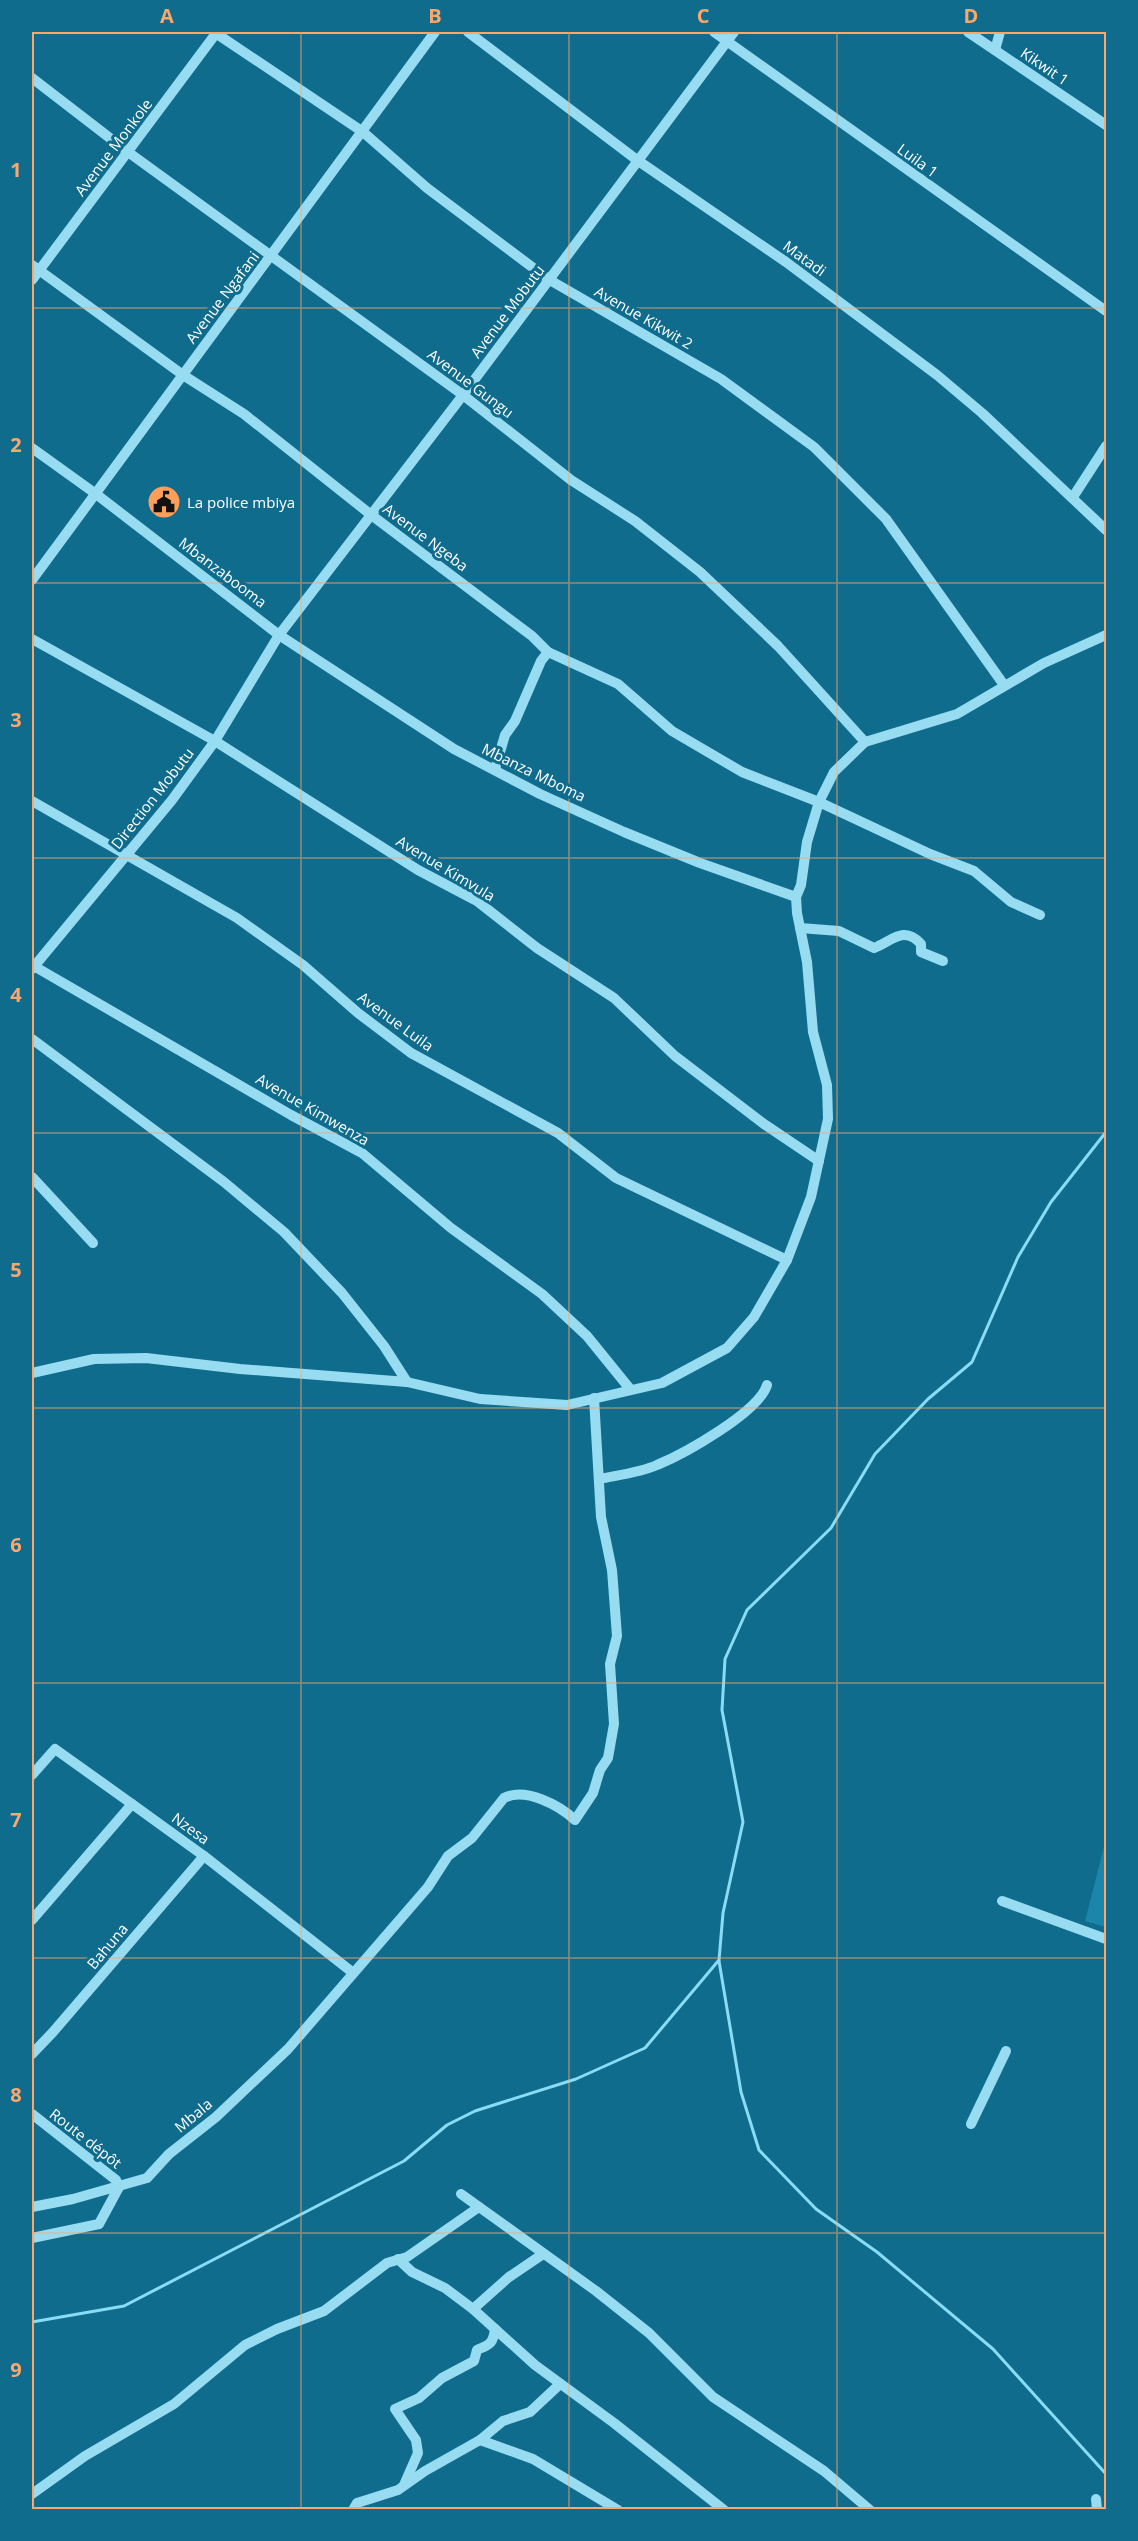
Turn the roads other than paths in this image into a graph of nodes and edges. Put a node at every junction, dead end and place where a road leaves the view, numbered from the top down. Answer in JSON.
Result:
{"nodes":[{"id":1,"x":216,"y":32,"type":"edge"},
{"id":2,"x":435,"y":32,"type":"edge"},
{"id":3,"x":468,"y":32,"type":"edge"},
{"id":4,"x":714,"y":32,"type":"edge"},
{"id":5,"x":734,"y":32,"type":"edge"},
{"id":6,"x":968,"y":32,"type":"edge"},
{"id":7,"x":1000,"y":32,"type":"edge"},
{"id":8,"x":727,"y":42,"type":"junction"},
{"id":9,"x":995,"y":50,"type":"junction"},
{"id":10,"x":32,"y":78,"type":"edge"},
{"id":11,"x":1107,"y":125,"type":"edge"},
{"id":12,"x":363,"y":132,"type":"junction"},
{"id":13,"x":128,"y":152,"type":"junction"},
{"id":14,"x":637,"y":160,"type":"junction"},
{"id":15,"x":272,"y":255,"type":"junction"},
{"id":16,"x":35,"y":267,"type":"edge"},
{"id":17,"x":549,"y":279,"type":"junction"},
{"id":18,"x":32,"y":280,"type":"edge"},
{"id":19,"x":1107,"y":311,"type":"edge"},
{"id":20,"x":183,"y":375,"type":"junction"},
{"id":21,"x":463,"y":395,"type":"junction"},
{"id":22,"x":1107,"y":446,"type":"edge"},
{"id":23,"x":32,"y":448,"type":"edge"},
{"id":24,"x":96,"y":494,"type":"junction"},
{"id":25,"x":1072,"y":497,"type":"junction"},
{"id":26,"x":370,"y":514,"type":"junction"},
{"id":27,"x":1107,"y":530,"type":"edge"},
{"id":28,"x":32,"y":580,"type":"edge"},
{"id":29,"x":279,"y":635,"type":"junction"},
{"id":30,"x":1107,"y":635,"type":"edge"},
{"id":31,"x":32,"y":639,"type":"edge"},
{"id":32,"x":548,"y":652,"type":"junction"},
{"id":33,"x":1004,"y":685,"type":"junction"},
{"id":34,"x":215,"y":741,"type":"junction"},
{"id":35,"x":865,"y":742,"type":"junction"},
{"id":36,"x":495,"y":769,"type":"junction"},
{"id":37,"x":32,"y":801,"type":"edge"},
{"id":38,"x":819,"y":802,"type":"junction"},
{"id":39,"x":126,"y":855,"type":"junction"},
{"id":40,"x":796,"y":897,"type":"junction"},
{"id":41,"x":1040,"y":915,"type":"dead end"},
{"id":42,"x":800,"y":928,"type":"junction"},
{"id":43,"x":944,"y":961,"type":"dead end"},
{"id":44,"x":32,"y":967,"type":"edge"},
{"id":45,"x":32,"y":1039,"type":"edge"},
{"id":46,"x":819,"y":1161,"type":"junction"},
{"id":47,"x":32,"y":1177,"type":"edge"},
{"id":48,"x":93,"y":1243,"type":"dead end"},
{"id":49,"x":787,"y":1260,"type":"junction"},
{"id":50,"x":32,"y":1373,"type":"edge"},
{"id":51,"x":407,"y":1382,"type":"junction"},
{"id":52,"x":767,"y":1385,"type":"dead end"},
{"id":53,"x":630,"y":1389,"type":"junction"},
{"id":54,"x":594,"y":1398,"type":"junction"},
{"id":55,"x":599,"y":1479,"type":"junction"},
{"id":56,"x":32,"y":1775,"type":"edge"},
{"id":57,"x":132,"y":1804,"type":"junction"},
{"id":58,"x":204,"y":1856,"type":"junction"},
{"id":59,"x":1002,"y":1901,"type":"dead end"},
{"id":60,"x":32,"y":1920,"type":"edge"},
{"id":61,"x":1107,"y":1939,"type":"edge"},
{"id":62,"x":352,"y":1972,"type":"junction"},
{"id":63,"x":1006,"y":2050,"type":"dead end"},
{"id":64,"x":32,"y":2054,"type":"edge"},
{"id":65,"x":32,"y":2114,"type":"edge"},
{"id":66,"x":971,"y":2124,"type":"dead end"},
{"id":67,"x":119,"y":2187,"type":"junction"},
{"id":68,"x":461,"y":2194,"type":"dead end"},
{"id":69,"x":32,"y":2207,"type":"edge"},
{"id":70,"x":479,"y":2207,"type":"junction"},
{"id":71,"x":32,"y":2238,"type":"edge"},
{"id":72,"x":543,"y":2254,"type":"junction"},
{"id":73,"x":399,"y":2259,"type":"junction"},
{"id":74,"x":473,"y":2309,"type":"junction"},
{"id":75,"x":495,"y":2328,"type":"junction"},
{"id":76,"x":560,"y":2384,"type":"junction"},
{"id":77,"x":480,"y":2440,"type":"junction"},
{"id":78,"x":404,"y":2485,"type":"junction"},
{"id":79,"x":32,"y":2494,"type":"edge"},
{"id":80,"x":353,"y":2510,"type":"edge"},
{"id":81,"x":618,"y":2510,"type":"edge"},
{"id":82,"x":724,"y":2510,"type":"edge"},
{"id":83,"x":870,"y":2510,"type":"edge"}],
"edges":[{"from":1,"to":12,"type":"street","name":"Avenue Kikwit 2"},
{"from":1,"to":13,"type":"street","name":"Avenue Monkole"},
{"from":2,"to":12,"type":"street","name":"Avenue Ngafani"},
{"from":3,"to":14,"type":"street","name":"Matadi"},
{"from":4,"to":8,"type":"street","name":"Luila 1"},
{"from":5,"to":8,"type":"street","name":"Avenue Mobutu"},
{"from":6,"to":9,"type":"street","name":"Kikwit 1"},
{"from":7,"to":9,"type":"street"},
{"from":8,"to":14,"type":"street","name":"Avenue Mobutu"},
{"from":8,"to":19,"type":"street","name":"Luila 1"},
{"from":9,"to":11,"type":"street","name":"Kikwit 1"},
{"from":10,"to":13,"type":"street","name":"Avenue Gungu"},
{"from":12,"to":15,"type":"street","name":"Avenue Ngafani"},
{"from":12,"to":17,"type":"street","name":"Avenue Kikwit 2"},
{"from":13,"to":15,"type":"street","name":"Avenue Gungu"},
{"from":13,"to":16,"type":"street","name":"Avenue Monkole"},
{"from":14,"to":17,"type":"street","name":"Avenue Mobutu"},
{"from":14,"to":25,"type":"street","name":"Matadi"},
{"from":15,"to":20,"type":"street","name":"Avenue Ngafani"},
{"from":15,"to":21,"type":"street","name":"Avenue Gungu"},
{"from":16,"to":18,"type":"street","name":"Avenue Monkole"},
{"from":16,"to":20,"type":"street","name":"Avenue Ngeba"},
{"from":17,"to":21,"type":"street","name":"Avenue Mobutu"},
{"from":17,"to":33,"type":"street","name":"Avenue Kikwit 2"},
{"from":20,"to":24,"type":"street","name":"Avenue Ngafani"},
{"from":20,"to":26,"type":"street","name":"Avenue Ngeba"},
{"from":21,"to":26,"type":"street","name":"Avenue Mobutu"},
{"from":21,"to":35,"type":"street","name":"Avenue Gungu"},
{"from":22,"to":25,"type":"street"},
{"from":23,"to":24,"type":"street","name":"Mbanzabooma"},
{"from":24,"to":28,"type":"street","name":"Avenue Ngafani"},
{"from":24,"to":29,"type":"street","name":"Mbanzabooma"},
{"from":25,"to":27,"type":"street","name":"Matadi"},
{"from":26,"to":29,"type":"street","name":"Avenue Mobutu"},
{"from":26,"to":32,"type":"street","name":"Avenue Ngeba"},
{"from":29,"to":34,"type":"street","name":"Direction Mobutu"},
{"from":29,"to":36,"type":"street","name":"Mbanza Mboma"},
{"from":30,"to":33,"type":"street"},
{"from":31,"to":34,"type":"street","name":"Avenue Kimvula"},
{"from":32,"to":36,"type":"street"},
{"from":32,"to":38,"type":"street","name":"Avenue Ngeba"},
{"from":33,"to":35,"type":"street"},
{"from":34,"to":39,"type":"street","name":"Direction Mobutu"},
{"from":34,"to":46,"type":"street","name":"Avenue Kimvula"},
{"from":35,"to":38,"type":"street"},
{"from":36,"to":40,"type":"street","name":"Mbanza Mboma"},
{"from":37,"to":39,"type":"street","name":"Avenue Luila"},
{"from":38,"to":40,"type":"street"},
{"from":38,"to":41,"type":"street","name":"Avenue Ngeba"},
{"from":39,"to":44,"type":"street","name":"Direction Mobutu"},
{"from":39,"to":49,"type":"street","name":"Avenue Luila"},
{"from":40,"to":42,"type":"street"},
{"from":42,"to":43,"type":"street"},
{"from":42,"to":46,"type":"street"},
{"from":44,"to":53,"type":"street","name":"Avenue Kimwenza"},
{"from":45,"to":51,"type":"street"},
{"from":46,"to":49,"type":"street"},
{"from":47,"to":48,"type":"street"},
{"from":49,"to":53,"type":"street"},
{"from":50,"to":51,"type":"street"},
{"from":51,"to":54,"type":"street"},
{"from":52,"to":55,"type":"street"},
{"from":53,"to":54,"type":"street"},
{"from":54,"to":55,"type":"street"},
{"from":55,"to":62,"type":"street","name":"Mbala"},
{"from":56,"to":57,"type":"street","name":"Nzesa"},
{"from":57,"to":58,"type":"street","name":"Nzesa"},
{"from":57,"to":60,"type":"street"},
{"from":58,"to":62,"type":"street","name":"Nzesa"},
{"from":58,"to":64,"type":"street","name":"Bahuna"},
{"from":59,"to":61,"type":"street"},
{"from":62,"to":67,"type":"street","name":"Mbala"},
{"from":63,"to":66,"type":"street"},
{"from":65,"to":67,"type":"street","name":"Route dépôt"},
{"from":67,"to":69,"type":"street","name":"Mbala"},
{"from":67,"to":71,"type":"street"},
{"from":68,"to":70,"type":"street"},
{"from":70,"to":72,"type":"street"},
{"from":70,"to":73,"type":"street"},
{"from":72,"to":74,"type":"street"},
{"from":72,"to":83,"type":"street"},
{"from":73,"to":74,"type":"street"},
{"from":73,"to":79,"type":"street"},
{"from":74,"to":75,"type":"street"},
{"from":75,"to":76,"type":"street"},
{"from":75,"to":78,"type":"street"},
{"from":76,"to":77,"type":"street"},
{"from":76,"to":82,"type":"street"},
{"from":77,"to":78,"type":"street"},
{"from":77,"to":81,"type":"street"},
{"from":78,"to":80,"type":"street"}]}
